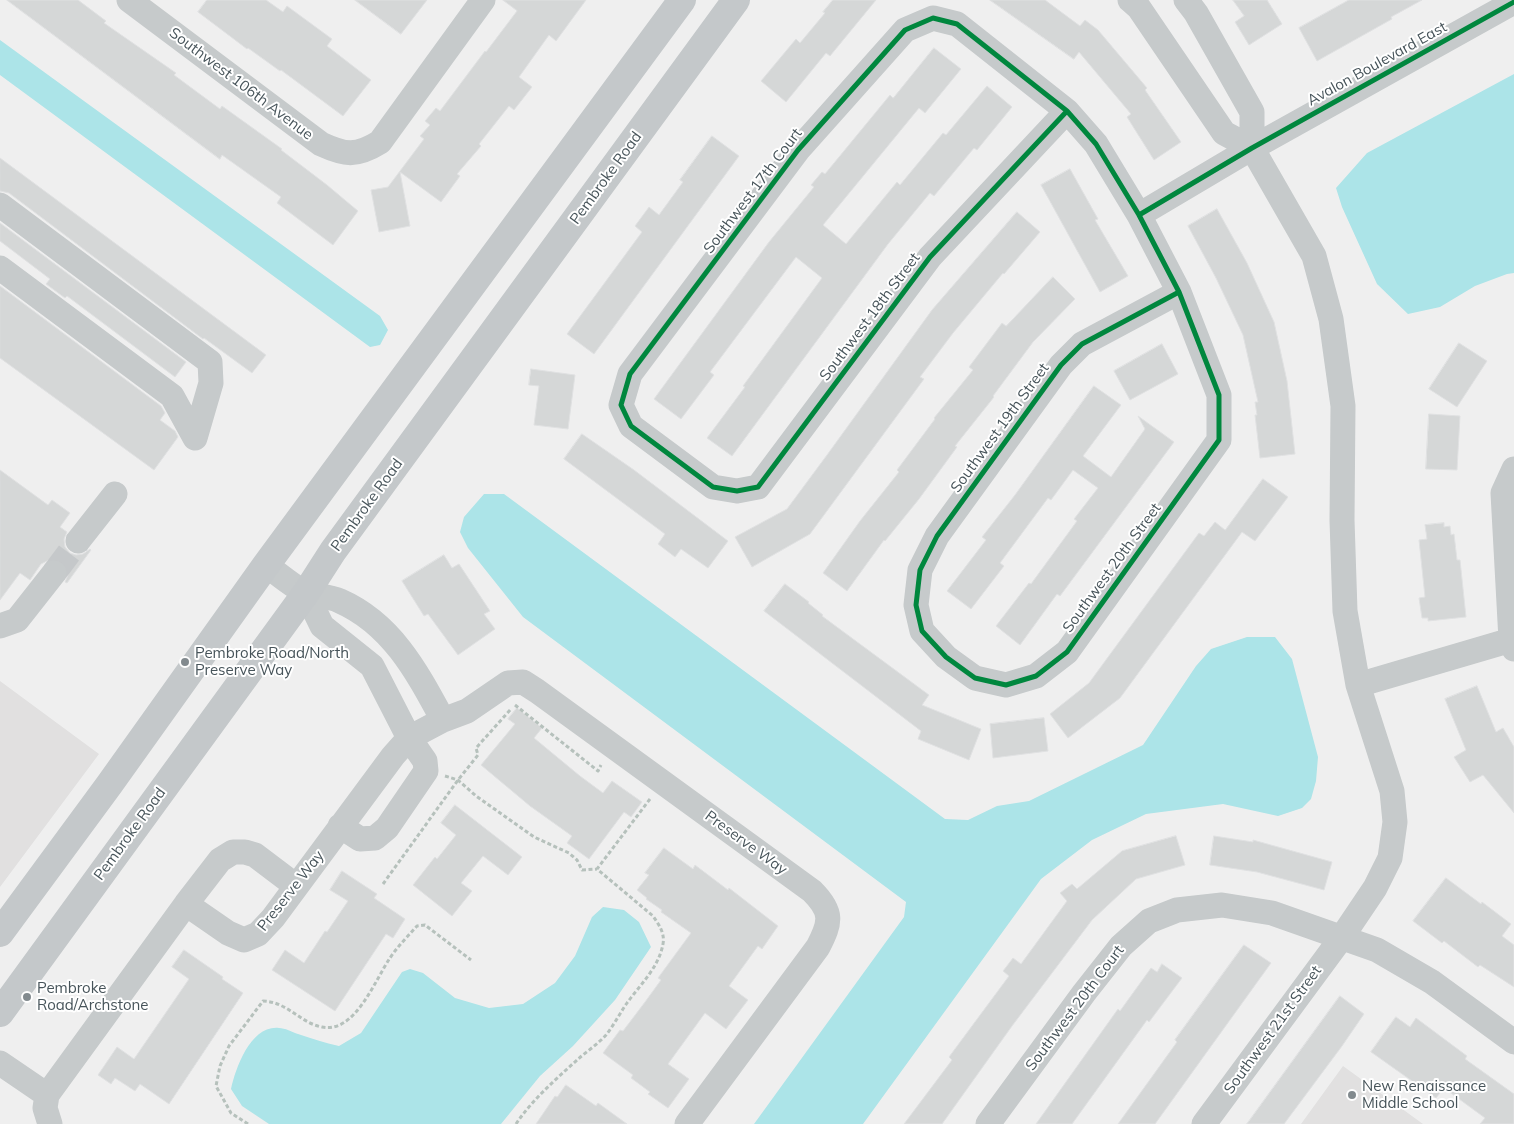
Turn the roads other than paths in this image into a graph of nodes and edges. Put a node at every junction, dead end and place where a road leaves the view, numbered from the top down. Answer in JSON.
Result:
{"nodes":[{"id":1,"x":129,"y":0,"type":"edge"},
{"id":2,"x":682,"y":0,"type":"edge"},
{"id":3,"x":736,"y":0,"type":"edge"},
{"id":4,"x":1130,"y":0,"type":"edge"},
{"id":5,"x":1186,"y":0,"type":"edge"},
{"id":6,"x":479,"y":1,"type":"edge"},
{"id":7,"x":1514,"y":2,"type":"edge"},
{"id":8,"x":1478,"y":10,"type":"edge"},
{"id":9,"x":1068,"y":111,"type":"junction"},
{"id":10,"x":1252,"y":148,"type":"junction"},
{"id":11,"x":0,"y":205,"type":"edge"},
{"id":12,"x":1139,"y":215,"type":"junction"},
{"id":13,"x":0,"y":268,"type":"edge"},
{"id":14,"x":1179,"y":292,"type":"junction"},
{"id":15,"x":1514,"y":469,"type":"edge"},
{"id":16,"x":737,"y":491,"type":"joint"},
{"id":17,"x":115,"y":494,"type":"dead end"},
{"id":18,"x":78,"y":541,"type":"tunnel mouth"},
{"id":19,"x":266,"y":565,"type":"junction"},
{"id":20,"x":54,"y":573,"type":"tunnel mouth"},
{"id":21,"x":306,"y":593,"type":"junction"},
{"id":22,"x":0,"y":626,"type":"edge"},
{"id":23,"x":1513,"y":644,"type":"edge"},
{"id":24,"x":411,"y":664,"type":"junction"},
{"id":25,"x":381,"y":682,"type":"junction"},
{"id":26,"x":1006,"y":685,"type":"joint"},
{"id":27,"x":1358,"y":685,"type":"junction"},
{"id":28,"x":443,"y":720,"type":"junction"},
{"id":29,"x":409,"y":738,"type":"junction"},
{"id":30,"x":340,"y":826,"type":"junction"},
{"id":31,"x":296,"y":886,"type":"junction"},
{"id":32,"x":186,"y":904,"type":"junction"},
{"id":33,"x":0,"y":933,"type":"edge"},
{"id":34,"x":1342,"y":937,"type":"junction"},
{"id":35,"x":0,"y":1013,"type":"edge"},
{"id":36,"x":1514,"y":1042,"type":"edge"},
{"id":37,"x":0,"y":1063,"type":"edge"},
{"id":38,"x":47,"y":1095,"type":"junction"},
{"id":39,"x":50,"y":1124,"type":"edge"},
{"id":40,"x":687,"y":1124,"type":"edge"},
{"id":41,"x":988,"y":1124,"type":"edge"},
{"id":42,"x":1204,"y":1124,"type":"edge"}],
"edges":[{"from":1,"to":6,"type":"street","name":"Southwest 106th Avenue"},
{"from":2,"to":19,"type":"main road"},
{"from":3,"to":21,"type":"main road","name":"Pembroke Road"},
{"from":4,"to":10,"type":"street"},
{"from":5,"to":10,"type":"street"},
{"from":7,"to":8,"type":"street","name":"Avalon Boulevard East"},
{"from":8,"to":10,"type":"street","name":"Avalon Boulevard East"},
{"from":9,"to":12,"type":"street"},
{"from":9,"to":16,"type":"street","name":"Southwest 18th Street"},
{"from":9,"to":16,"type":"street","name":"Southwest 17th Court"},
{"from":10,"to":12,"type":"street","name":"Avalon Boulevard East"},
{"from":10,"to":27,"type":"street","name":"Southwest 21st Street"},
{"from":11,"to":13,"type":"street"},
{"from":12,"to":14,"type":"street"},
{"from":14,"to":26,"type":"street","name":"Southwest 20th Street"},
{"from":14,"to":26,"type":"street","name":"Southwest 19th Street"},
{"from":15,"to":23,"type":"street"},
{"from":17,"to":18,"type":"street"},
{"from":19,"to":21,"type":"street"},
{"from":19,"to":33,"type":"main road"},
{"from":20,"to":22,"type":"street"},
{"from":21,"to":24,"type":"street"},
{"from":21,"to":25,"type":"street"},
{"from":21,"to":35,"type":"main road","name":"Pembroke Road"},
{"from":23,"to":27,"type":"street"},
{"from":24,"to":25,"type":"street"},
{"from":24,"to":28,"type":"street"},
{"from":25,"to":29,"type":"street"},
{"from":27,"to":34,"type":"street","name":"Southwest 21st Street"},
{"from":28,"to":29,"type":"street","name":"Preserve Way"},
{"from":28,"to":40,"type":"street","name":"Preserve Way"},
{"from":29,"to":30,"type":"street","name":"Preserve Way"},
{"from":29,"to":30,"type":"street"},
{"from":30,"to":31,"type":"street","name":"Preserve Way"},
{"from":31,"to":32,"type":"street"},
{"from":31,"to":32,"type":"street","name":"Preserve Way"},
{"from":32,"to":38,"type":"street"},
{"from":34,"to":36,"type":"street"},
{"from":34,"to":41,"type":"street","name":"Southwest 20th Court"},
{"from":34,"to":42,"type":"street","name":"Southwest 21st Street"},
{"from":37,"to":38,"type":"street"},
{"from":38,"to":39,"type":"street"}]}
